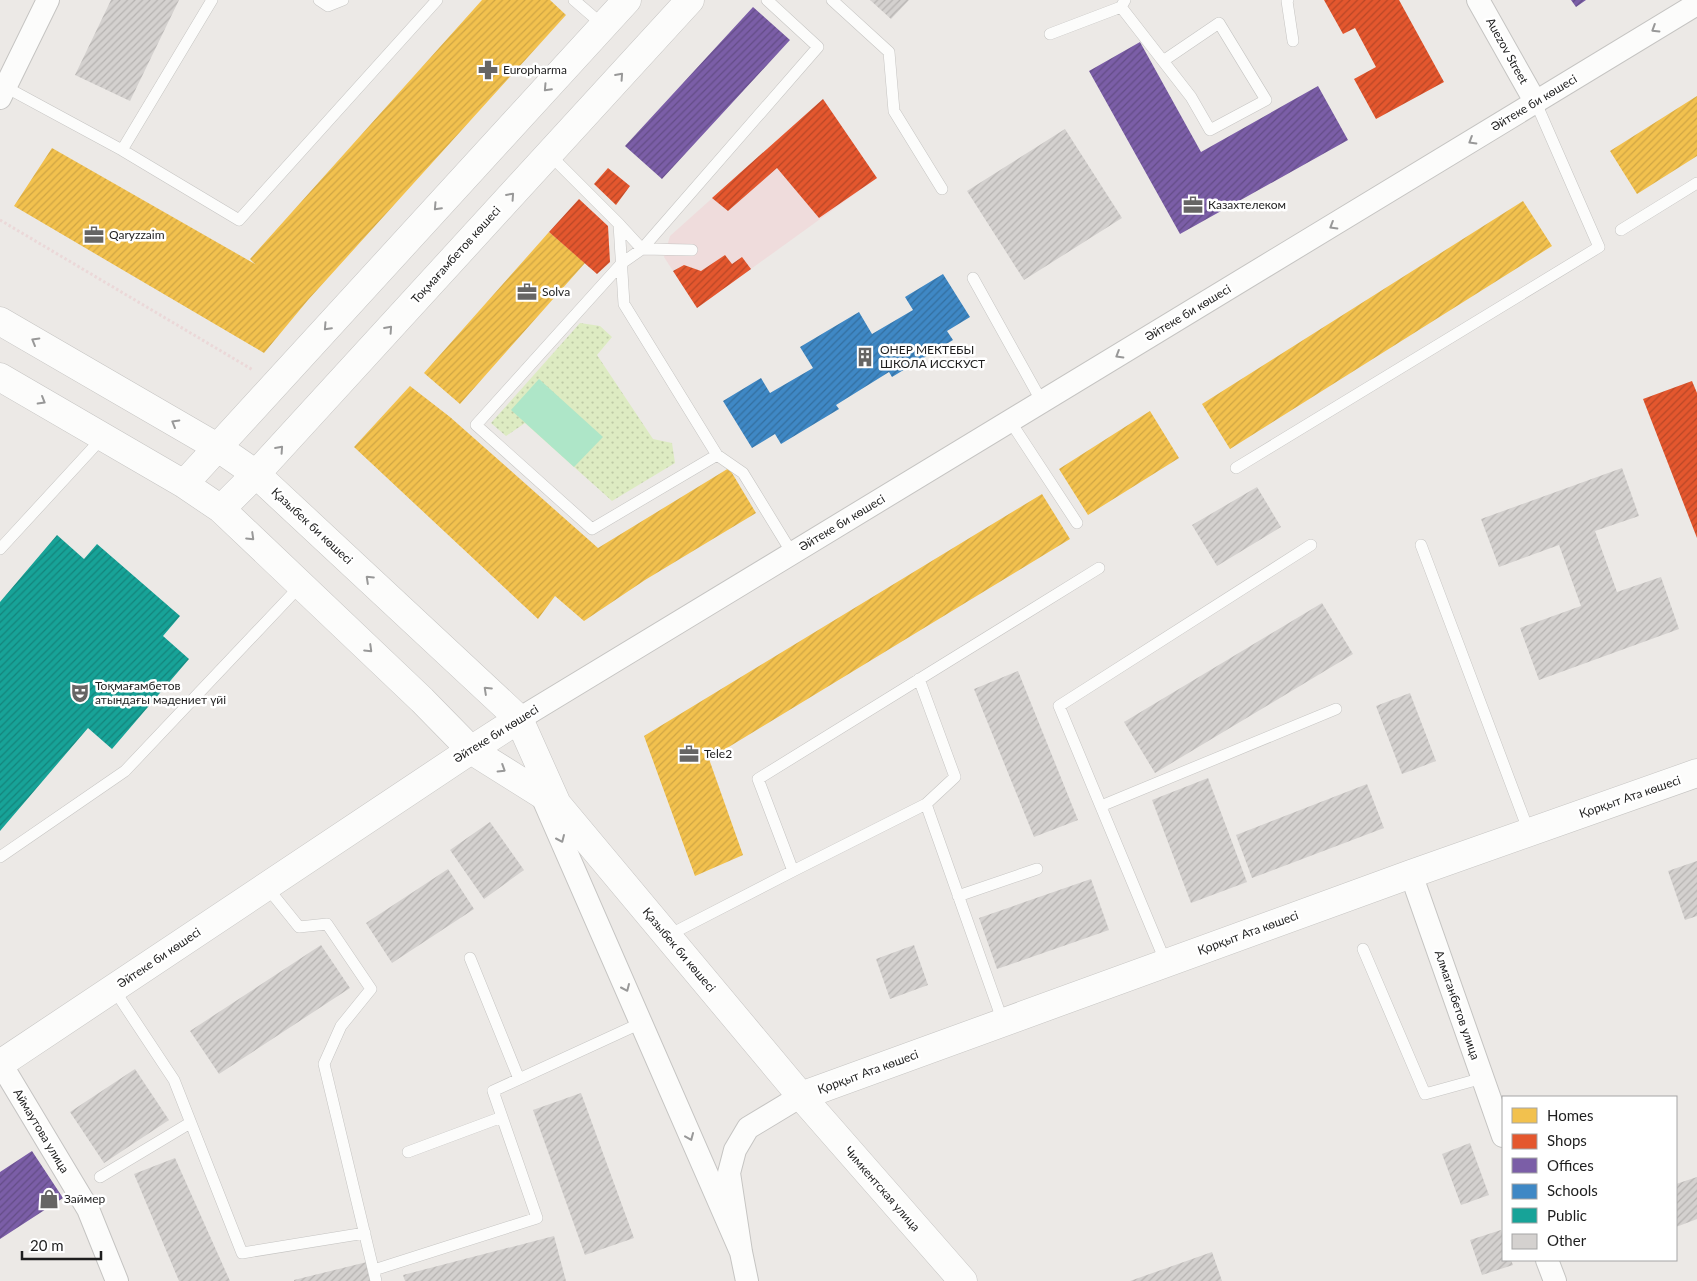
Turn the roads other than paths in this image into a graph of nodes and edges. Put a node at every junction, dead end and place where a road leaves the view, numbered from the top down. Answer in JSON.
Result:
{"nodes":[{"id":1,"x":48,"y":0,"type":"edge"},
{"id":2,"x":212,"y":0,"type":"edge"},
{"id":3,"x":319,"y":0,"type":"edge"},
{"id":4,"x":343,"y":0,"type":"edge"},
{"id":5,"x":438,"y":0,"type":"edge"},
{"id":6,"x":574,"y":0,"type":"edge"},
{"id":7,"x":627,"y":0,"type":"edge"},
{"id":8,"x":690,"y":0,"type":"edge"},
{"id":9,"x":767,"y":0,"type":"edge"},
{"id":10,"x":832,"y":0,"type":"edge"},
{"id":11,"x":1288,"y":0,"type":"edge"},
{"id":12,"x":1478,"y":0,"type":"edge"},
{"id":13,"x":1123,"y":4,"type":"edge"},
{"id":14,"x":1697,"y":4,"type":"edge"},
{"id":15,"x":604,"y":26,"type":"junction"},
{"id":16,"x":1050,"y":34,"type":"dead end"},
{"id":17,"x":1293,"y":41,"type":"dead end"},
{"id":18,"x":1163,"y":61,"type":"junction"},
{"id":19,"x":2,"y":89,"type":"edge"},
{"id":20,"x":1536,"y":103,"type":"junction"},
{"id":21,"x":122,"y":150,"type":"junction"},
{"id":22,"x":549,"y":154,"type":"junction"},
{"id":23,"x":1697,"y":183,"type":"edge"},
{"id":24,"x":942,"y":189,"type":"dead end"},
{"id":25,"x":619,"y":224,"type":"junction"},
{"id":26,"x":1621,"y":230,"type":"dead end"},
{"id":27,"x":642,"y":249,"type":"junction"},
{"id":28,"x":692,"y":250,"type":"dead end"},
{"id":29,"x":622,"y":263,"type":"junction"},
{"id":30,"x":972,"y":278,"type":"dead end"},
{"id":31,"x":0,"y":321,"type":"edge"},
{"id":32,"x":0,"y":377,"type":"edge"},
{"id":33,"x":1042,"y":402,"type":"junction"},
{"id":34,"x":1010,"y":421,"type":"junction"},
{"id":35,"x":103,"y":436,"type":"junction"},
{"id":36,"x":217,"y":448,"type":"junction"},
{"id":37,"x":717,"y":455,"type":"junction"},
{"id":38,"x":1236,"y":468,"type":"dead end"},
{"id":39,"x":256,"y":474,"type":"junction"},
{"id":40,"x":184,"y":484,"type":"junction"},
{"id":41,"x":221,"y":509,"type":"junction"},
{"id":42,"x":1077,"y":523,"type":"dead end"},
{"id":43,"x":1311,"y":545,"type":"dead end"},
{"id":44,"x":1421,"y":545,"type":"dead end"},
{"id":45,"x":0,"y":549,"type":"edge"},
{"id":46,"x":792,"y":553,"type":"junction"},
{"id":47,"x":1099,"y":568,"type":"dead end"},
{"id":48,"x":301,"y":585,"type":"junction"},
{"id":49,"x":919,"y":679,"type":"junction"},
{"id":50,"x":1336,"y":709,"type":"dead end"},
{"id":51,"x":518,"y":719,"type":"junction"},
{"id":52,"x":471,"y":750,"type":"junction"},
{"id":53,"x":1697,"y":773,"type":"edge"},
{"id":54,"x":549,"y":799,"type":"junction"},
{"id":55,"x":926,"y":804,"type":"junction"},
{"id":56,"x":1101,"y":806,"type":"junction"},
{"id":57,"x":1529,"y":832,"type":"junction"},
{"id":58,"x":0,"y":857,"type":"edge"},
{"id":59,"x":1037,"y":869,"type":"dead end"},
{"id":60,"x":793,"y":871,"type":"junction"},
{"id":61,"x":1411,"y":874,"type":"junction"},
{"id":62,"x":266,"y":886,"type":"junction"},
{"id":63,"x":958,"y":896,"type":"junction"},
{"id":64,"x":667,"y":936,"type":"junction"},
{"id":65,"x":1363,"y":949,"type":"dead end"},
{"id":66,"x":470,"y":958,"type":"dead end"},
{"id":67,"x":1166,"y":963,"type":"junction"},
{"id":68,"x":113,"y":988,"type":"junction"},
{"id":69,"x":1003,"y":1022,"type":"junction"},
{"id":70,"x":641,"y":1023,"type":"junction"},
{"id":71,"x":0,"y":1064,"type":"edge"},
{"id":72,"x":1483,"y":1078,"type":"junction"},
{"id":73,"x":519,"y":1079,"type":"junction"},
{"id":74,"x":801,"y":1096,"type":"junction"},
{"id":75,"x":502,"y":1117,"type":"junction"},
{"id":76,"x":190,"y":1122,"type":"junction"},
{"id":77,"x":1502,"y":1133,"type":"edge"},
{"id":78,"x":408,"y":1152,"type":"dead end"},
{"id":79,"x":100,"y":1178,"type":"dead end"},
{"id":80,"x":365,"y":1233,"type":"junction"},
{"id":81,"x":741,"y":1252,"type":"junction"},
{"id":82,"x":1547,"y":1261,"type":"edge"},
{"id":83,"x":375,"y":1276,"type":"edge"},
{"id":84,"x":117,"y":1281,"type":"edge"},
{"id":85,"x":747,"y":1281,"type":"edge"},
{"id":86,"x":963,"y":1281,"type":"edge"},
{"id":87,"x":1555,"y":1281,"type":"edge"}],
"edges":[{"from":1,"to":19,"type":"street"},
{"from":2,"to":21,"type":"lane"},
{"from":3,"to":4,"type":"lane"},
{"from":5,"to":21,"type":"lane"},
{"from":6,"to":15,"type":"lane"},
{"from":7,"to":15,"type":"street"},
{"from":22,"to":8,"type":"street","name":"Тоқмағамбетов көшесі","one_way":true},
{"from":9,"to":27,"type":"lane"},
{"from":10,"to":24,"type":"lane"},
{"from":11,"to":17,"type":"lane"},
{"from":12,"to":20,"type":"street","name":"Auezov Street"},
{"from":13,"to":16,"type":"lane"},
{"from":13,"to":18,"type":"lane"},
{"from":14,"to":20,"type":"street","name":"Әйтеке би көшесі","one_way":true},
{"from":15,"to":36,"type":"street","one_way":true},
{"from":18,"to":18,"type":"lane"},
{"from":19,"to":21,"type":"lane"},
{"from":20,"to":33,"type":"street","name":"Әйтеке би көшесі","one_way":true},
{"from":20,"to":38,"type":"lane"},
{"from":22,"to":25,"type":"lane"},
{"from":39,"to":22,"type":"street","name":"Тоқмағамбетов көшесі","one_way":true},
{"from":23,"to":26,"type":"lane"},
{"from":25,"to":27,"type":"lane"},
{"from":25,"to":29,"type":"lane"},
{"from":27,"to":28,"type":"lane"},
{"from":27,"to":29,"type":"lane"},
{"from":29,"to":37,"type":"lane"},
{"from":29,"to":37,"type":"lane"},
{"from":30,"to":33,"type":"lane"},
{"from":36,"to":31,"type":"street","name":"Қазыбек би көшесі","one_way":true},
{"from":32,"to":35,"type":"street","name":"Қазыбек би көшесі","one_way":true},
{"from":33,"to":34,"type":"street","name":"Әйтеке би көшесі"},
{"from":34,"to":42,"type":"lane"},
{"from":34,"to":46,"type":"street","name":"Әйтеке би көшесі"},
{"from":35,"to":40,"type":"street","name":"Қазыбек би көшесі"},
{"from":35,"to":45,"type":"lane"},
{"from":36,"to":39,"type":"street","name":"Қазыбек би көшесі"},
{"from":36,"to":40,"type":"street"},
{"from":37,"to":46,"type":"lane"},
{"from":39,"to":41,"type":"street","name":"Тоқмағамбетов көшесі"},
{"from":51,"to":39,"type":"street","name":"Қазыбек би көшесі","one_way":true},
{"from":40,"to":41,"type":"street","name":"Қазыбек би көшесі"},
{"from":41,"to":48,"type":"street","name":"Қазыбек би көшесі","one_way":true},
{"from":43,"to":56,"type":"lane"},
{"from":44,"to":57,"type":"lane"},
{"from":46,"to":51,"type":"street","name":"Әйтеке би көшесі"},
{"from":47,"to":49,"type":"lane"},
{"from":48,"to":52,"type":"street","name":"Қазыбек би көшесі","one_way":true},
{"from":48,"to":58,"type":"lane"},
{"from":49,"to":55,"type":"lane"},
{"from":49,"to":60,"type":"lane"},
{"from":50,"to":56,"type":"lane"},
{"from":51,"to":52,"type":"street","name":"Әйтеке би көшесі"},
{"from":51,"to":54,"type":"street","name":"Қазыбек би көшесі"},
{"from":52,"to":54,"type":"street","name":"Қазыбек би көшесі","one_way":true},
{"from":52,"to":62,"type":"street","name":"Әйтеке би көшесі"},
{"from":53,"to":57,"type":"street","name":"Қорқыт Ата көшесі"},
{"from":54,"to":64,"type":"street","name":"Қазыбек би көшесі"},
{"from":54,"to":70,"type":"street","one_way":true},
{"from":55,"to":60,"type":"lane"},
{"from":55,"to":63,"type":"lane"},
{"from":56,"to":67,"type":"lane"},
{"from":57,"to":61,"type":"street","name":"Қорқыт Ата көшесі"},
{"from":59,"to":63,"type":"lane"},
{"from":60,"to":64,"type":"lane"},
{"from":61,"to":67,"type":"street","name":"Қорқыт Ата көшесі"},
{"from":61,"to":72,"type":"street","name":"Алмаганбетов улица"},
{"from":62,"to":68,"type":"street","name":"Әйтеке би көшесі"},
{"from":62,"to":80,"type":"lane"},
{"from":63,"to":69,"type":"lane"},
{"from":64,"to":74,"type":"street","name":"Қазыбек би көшесі"},
{"from":65,"to":72,"type":"lane"},
{"from":66,"to":73,"type":"lane"},
{"from":67,"to":69,"type":"street","name":"Қорқыт Ата көшесі"},
{"from":68,"to":71,"type":"street","name":"Әйтеке би көшесі"},
{"from":68,"to":76,"type":"lane"},
{"from":69,"to":74,"type":"street","name":"Қорқыт Ата көшесі"},
{"from":70,"to":73,"type":"lane"},
{"from":70,"to":81,"type":"street","one_way":true},
{"from":71,"to":84,"type":"street","name":"Аймаутова улица"},
{"from":72,"to":77,"type":"street","name":"Алмаганбетов улица"},
{"from":73,"to":75,"type":"lane"},
{"from":74,"to":81,"type":"street"},
{"from":74,"to":86,"type":"street","name":"Чимкентская улица"},
{"from":75,"to":78,"type":"lane"},
{"from":75,"to":83,"type":"lane"},
{"from":76,"to":79,"type":"lane"},
{"from":76,"to":80,"type":"lane"},
{"from":80,"to":83,"type":"lane"},
{"from":81,"to":85,"type":"street"},
{"from":82,"to":87,"type":"street"}]}
